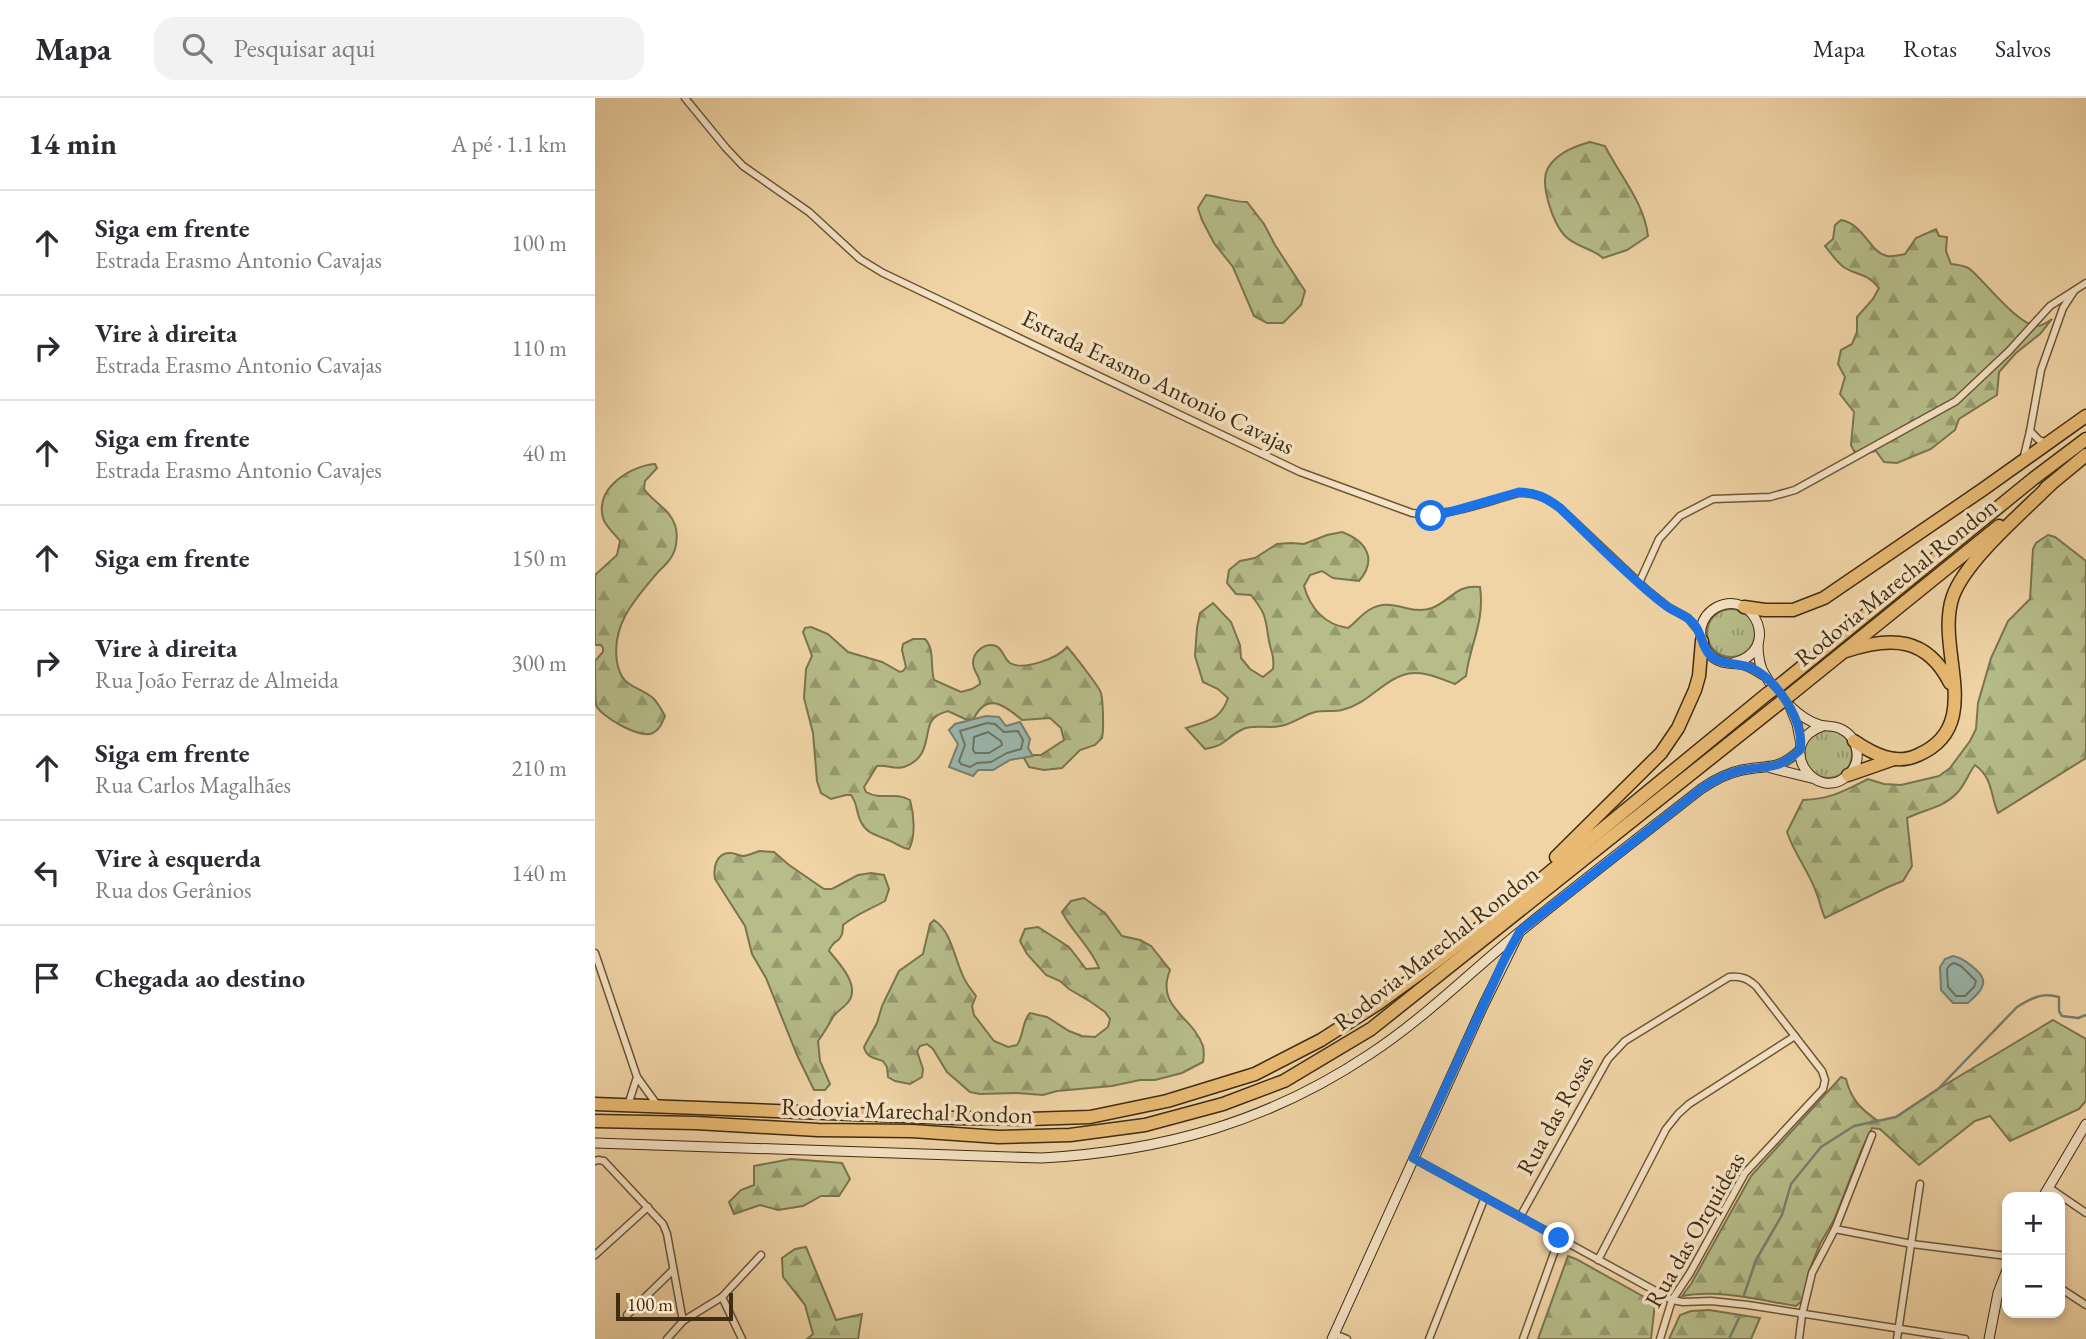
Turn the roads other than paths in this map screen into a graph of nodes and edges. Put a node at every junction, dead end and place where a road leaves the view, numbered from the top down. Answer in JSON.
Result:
{"nodes":[{"id":1,"x":685,"y":98,"type":"edge"},
{"id":2,"x":2086,"y":283,"type":"edge"},
{"id":3,"x":2075,"y":289,"type":"junction"},
{"id":4,"x":2086,"y":416,"type":"edge"},
{"id":5,"x":2030,"y":431,"type":"junction"},
{"id":6,"x":2086,"y":439,"type":"edge"},
{"id":7,"x":2047,"y":443,"type":"junction"},
{"id":8,"x":2086,"y":455,"type":"edge"},
{"id":9,"x":2023,"y":460,"type":"junction"},
{"id":10,"x":2051,"y":484,"type":"junction"},
{"id":11,"x":1639,"y":583,"type":"junction"},
{"id":12,"x":1744,"y":607,"type":"junction"},
{"id":13,"x":1706,"y":617,"type":"junction"},
{"id":14,"x":1688,"y":618,"type":"junction"},
{"id":15,"x":1701,"y":638,"type":"junction"},
{"id":16,"x":1758,"y":644,"type":"junction"},
{"id":17,"x":1839,"y":653,"type":"junction"},
{"id":18,"x":1733,"y":663,"type":"junction"},
{"id":19,"x":1765,"y":676,"type":"junction"},
{"id":20,"x":1955,"y":695,"type":"junction"},
{"id":21,"x":1790,"y":701,"type":"junction"},
{"id":22,"x":1823,"y":726,"type":"junction"},
{"id":23,"x":1854,"y":741,"type":"junction"},
{"id":24,"x":1800,"y":747,"type":"junction"},
{"id":25,"x":1894,"y":759,"type":"junction"},
{"id":26,"x":1769,"y":768,"type":"junction"},
{"id":27,"x":1848,"y":775,"type":"junction"},
{"id":28,"x":1813,"y":779,"type":"junction"},
{"id":29,"x":1522,"y":895,"type":"junction"},
{"id":30,"x":1520,"y":931,"type":"junction"},
{"id":31,"x":595,"y":953,"type":"edge"},
{"id":32,"x":1795,"y":1036,"type":"junction"},
{"id":33,"x":637,"y":1077,"type":"junction"},
{"id":34,"x":595,"y":1104,"type":"edge"},
{"id":35,"x":627,"y":1106,"type":"junction"},
{"id":36,"x":659,"y":1107,"type":"junction"},
{"id":37,"x":595,"y":1121,"type":"edge"},
{"id":38,"x":2086,"y":1124,"type":"edge"},
{"id":39,"x":1872,"y":1135,"type":"dead end"},
{"id":40,"x":595,"y":1143,"type":"edge"},
{"id":41,"x":1413,"y":1158,"type":"junction"},
{"id":42,"x":596,"y":1161,"type":"edge"},
{"id":43,"x":1920,"y":1184,"type":"dead end"},
{"id":44,"x":2048,"y":1186,"type":"junction"},
{"id":45,"x":2045,"y":1192,"type":"edge"},
{"id":46,"x":1485,"y":1198,"type":"junction"},
{"id":47,"x":648,"y":1207,"type":"junction"},
{"id":48,"x":2086,"y":1213,"type":"edge"},
{"id":49,"x":1520,"y":1217,"type":"junction"},
{"id":50,"x":1835,"y":1230,"type":"junction"},
{"id":51,"x":1559,"y":1238,"type":"junction"},
{"id":52,"x":1912,"y":1244,"type":"junction"},
{"id":53,"x":595,"y":1255,"type":"edge"},
{"id":54,"x":761,"y":1255,"type":"dead end"},
{"id":55,"x":2002,"y":1255,"type":"edge"},
{"id":56,"x":1598,"y":1260,"type":"junction"},
{"id":57,"x":673,"y":1270,"type":"junction"},
{"id":58,"x":2002,"y":1282,"type":"edge"},
{"id":59,"x":2065,"y":1291,"type":"edge"},
{"id":60,"x":722,"y":1297,"type":"junction"},
{"id":61,"x":1672,"y":1300,"type":"junction"},
{"id":62,"x":2086,"y":1305,"type":"edge"},
{"id":63,"x":627,"y":1315,"type":"dead end"},
{"id":64,"x":1802,"y":1315,"type":"junction"},
{"id":65,"x":683,"y":1321,"type":"junction"},
{"id":66,"x":1899,"y":1329,"type":"junction"},
{"id":67,"x":1333,"y":1336,"type":"edge"},
{"id":68,"x":667,"y":1339,"type":"edge"},
{"id":69,"x":742,"y":1339,"type":"edge"},
{"id":70,"x":1347,"y":1339,"type":"edge"},
{"id":71,"x":1429,"y":1339,"type":"edge"},
{"id":72,"x":1523,"y":1339,"type":"edge"},
{"id":73,"x":1660,"y":1339,"type":"edge"},
{"id":74,"x":1800,"y":1339,"type":"edge"},
{"id":75,"x":1897,"y":1339,"type":"edge"},
{"id":76,"x":1965,"y":1339,"type":"edge"},
{"id":77,"x":1989,"y":1339,"type":"edge"}],
"edges":[{"from":1,"to":11,"type":"street","name":"Estrada Erasmo Antonio Cavajas"},
{"from":2,"to":3,"type":"street"},
{"from":3,"to":5,"type":"street"},
{"from":3,"to":11,"type":"street"},
{"from":4,"to":7,"type":"highway"},
{"from":5,"to":7,"type":"street"},
{"from":5,"to":9,"type":"street"},
{"from":6,"to":29,"type":"highway","name":"Rodovia Marechal Rondon","bridge":true},
{"from":7,"to":9,"type":"highway"},
{"from":8,"to":10,"type":"highway","name":"Rodovia Marechal Rondon"},
{"from":9,"to":12,"type":"highway"},
{"from":10,"to":17,"type":"highway","name":"Rodovia Marechal Rondon"},
{"from":10,"to":20,"type":"highway"},
{"from":11,"to":14,"type":"street","name":"Estrada Erasmo Antonio Cavajas"},
{"from":12,"to":13,"type":"main road"},
{"from":12,"to":16,"type":"main road"},
{"from":13,"to":14,"type":"street"},
{"from":13,"to":15,"type":"main road"},
{"from":14,"to":15,"type":"street"},
{"from":15,"to":18,"type":"main road"},
{"from":15,"to":29,"type":"highway"},
{"from":16,"to":18,"type":"main road"},
{"from":16,"to":19,"type":"main road"},
{"from":17,"to":20,"type":"highway"},
{"from":17,"to":21,"type":"highway","name":"Rodovia Marechal Rondon"},
{"from":18,"to":19,"type":"main road"},
{"from":19,"to":21,"type":"main road"},
{"from":20,"to":25,"type":"highway"},
{"from":21,"to":22,"type":"main road"},
{"from":21,"to":24,"type":"main road"},
{"from":21,"to":37,"type":"highway","name":"Rodovia Marechal Rondon","bridge":true},
{"from":22,"to":23,"type":"main road"},
{"from":22,"to":24,"type":"main road"},
{"from":23,"to":25,"type":"highway"},
{"from":23,"to":27,"type":"main road"},
{"from":24,"to":26,"type":"main road"},
{"from":24,"to":28,"type":"main road"},
{"from":25,"to":27,"type":"highway"},
{"from":26,"to":28,"type":"main road"},
{"from":26,"to":30,"type":"main road"},
{"from":27,"to":28,"type":"main road"},
{"from":29,"to":36,"type":"highway","name":"Rodovia Marechal Rondon"},
{"from":30,"to":40,"type":"main road"},
{"from":30,"to":41,"type":"main road"},
{"from":31,"to":33,"type":"street"},
{"from":32,"to":49,"type":"street","name":"Rua das Rosas"},
{"from":32,"to":56,"type":"street"},
{"from":32,"to":61,"type":"street","name":"Rua das Orquideas"},
{"from":33,"to":35,"type":"street"},
{"from":33,"to":36,"type":"street"},
{"from":34,"to":35,"type":"highway","name":"Rodovia Marechal Rondon"},
{"from":35,"to":36,"type":"highway","name":"Rodovia Marechal Rondon"},
{"from":38,"to":44,"type":"main road"},
{"from":39,"to":50,"type":"street"},
{"from":41,"to":46,"type":"street"},
{"from":41,"to":67,"type":"main road"},
{"from":42,"to":47,"type":"street"},
{"from":43,"to":52,"type":"street"},
{"from":44,"to":45,"type":"main road"},
{"from":44,"to":48,"type":"street"},
{"from":46,"to":49,"type":"street"},
{"from":46,"to":71,"type":"street"},
{"from":47,"to":53,"type":"street"},
{"from":47,"to":57,"type":"street"},
{"from":49,"to":51,"type":"street"},
{"from":50,"to":52,"type":"street"},
{"from":50,"to":64,"type":"street"},
{"from":51,"to":56,"type":"street"},
{"from":51,"to":72,"type":"street"},
{"from":52,"to":55,"type":"street"},
{"from":52,"to":66,"type":"street"},
{"from":54,"to":60,"type":"street"},
{"from":56,"to":61,"type":"street"},
{"from":57,"to":63,"type":"street"},
{"from":57,"to":65,"type":"street"},
{"from":58,"to":77,"type":"main road"},
{"from":59,"to":62,"type":"street"},
{"from":60,"to":65,"type":"street"},
{"from":60,"to":69,"type":"street"},
{"from":61,"to":64,"type":"street"},
{"from":61,"to":73,"type":"street","name":"Rua das Orquideas"},
{"from":64,"to":66,"type":"street"},
{"from":64,"to":74,"type":"street"},
{"from":65,"to":68,"type":"street"},
{"from":66,"to":75,"type":"street"},
{"from":66,"to":76,"type":"street"},
{"from":67,"to":70,"type":"street"}]}
